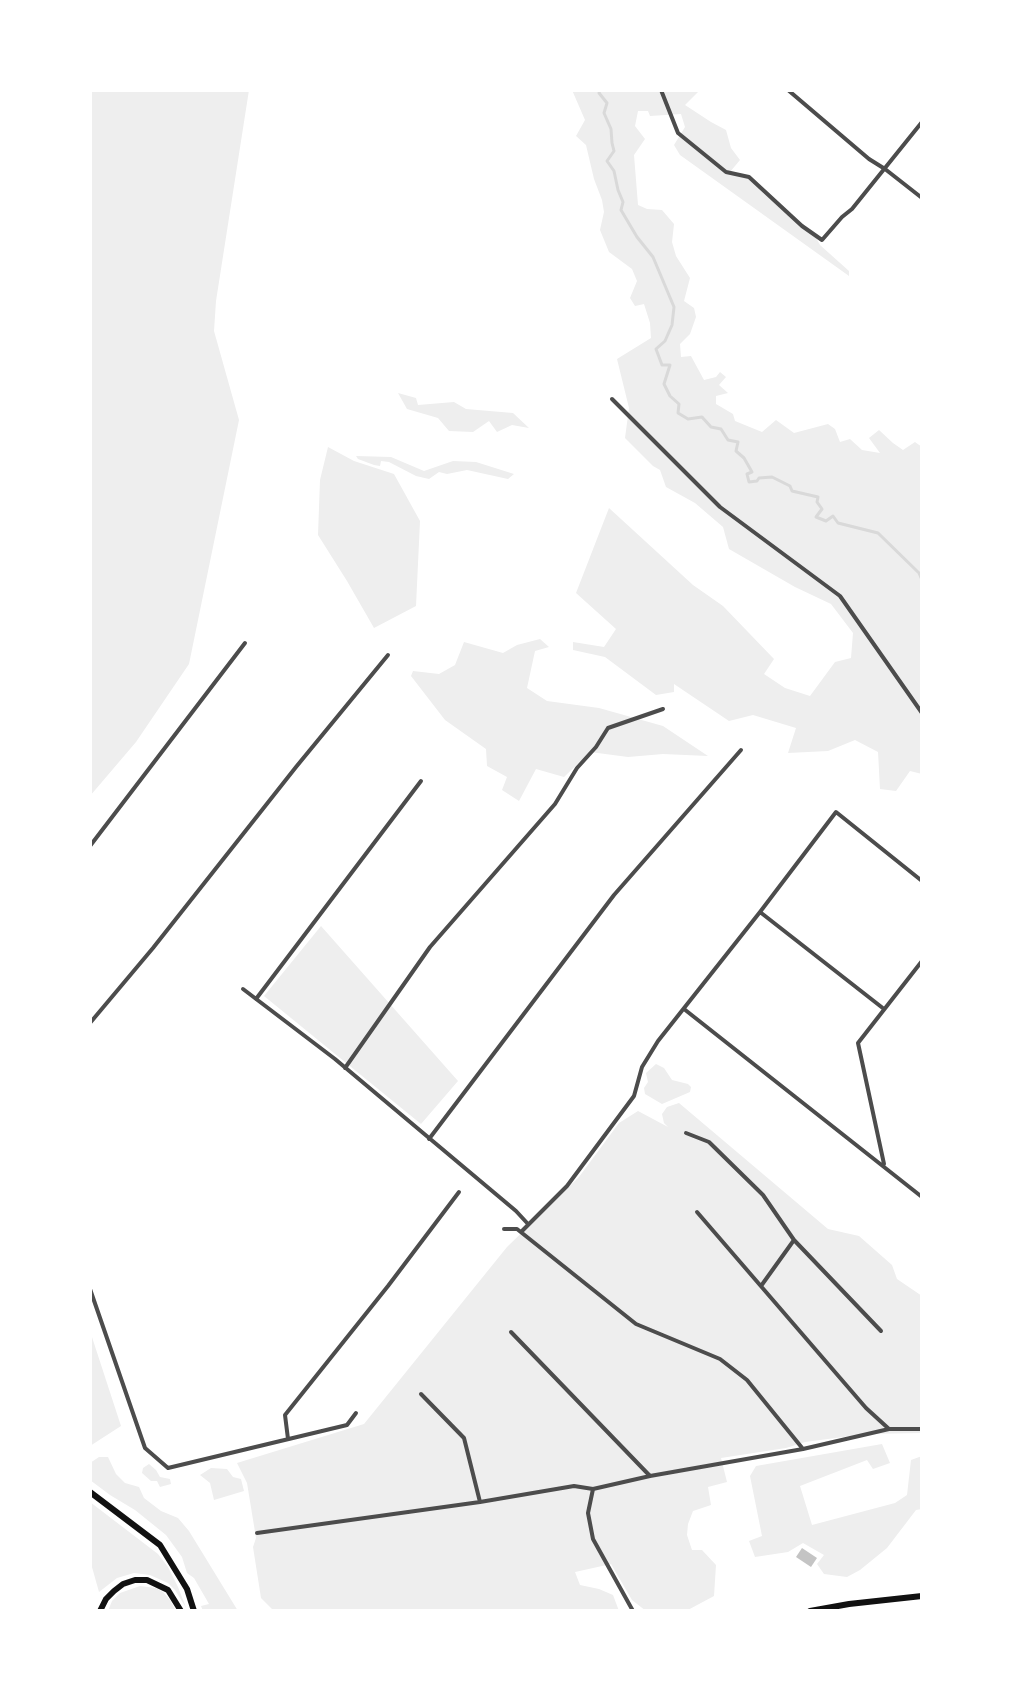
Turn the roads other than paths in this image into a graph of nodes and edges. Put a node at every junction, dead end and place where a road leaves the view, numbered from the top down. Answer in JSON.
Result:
{"nodes":[{"id":1,"x":661,"y":90,"type":"edge"},
{"id":2,"x":788,"y":90,"type":"edge"},
{"id":3,"x":922,"y":122,"type":"edge"},
{"id":4,"x":885,"y":169,"type":"junction"},
{"id":5,"x":922,"y":198,"type":"edge"},
{"id":6,"x":612,"y":399,"type":"dead end"},
{"id":7,"x":245,"y":643,"type":"dead end"},
{"id":8,"x":388,"y":655,"type":"dead end"},
{"id":9,"x":663,"y":709,"type":"dead end"},
{"id":10,"x":922,"y":713,"type":"edge"},
{"id":11,"x":741,"y":750,"type":"dead end"},
{"id":12,"x":421,"y":781,"type":"dead end"},
{"id":13,"x":90,"y":846,"type":"edge"},
{"id":14,"x":922,"y":881,"type":"edge"},
{"id":15,"x":760,"y":912,"type":"junction"},
{"id":16,"x":922,"y":961,"type":"edge"},
{"id":17,"x":243,"y":989,"type":"dead end"},
{"id":18,"x":256,"y":999,"type":"junction"},
{"id":19,"x":684,"y":1009,"type":"junction"},
{"id":20,"x":884,"y":1009,"type":"junction"},
{"id":21,"x":90,"y":1023,"type":"edge"},
{"id":22,"x":345,"y":1068,"type":"junction"},
{"id":23,"x":686,"y":1133,"type":"dead end"},
{"id":24,"x":429,"y":1139,"type":"junction"},
{"id":25,"x":884,"y":1167,"type":"junction"},
{"id":26,"x":459,"y":1192,"type":"dead end"},
{"id":27,"x":922,"y":1197,"type":"edge"},
{"id":28,"x":697,"y":1212,"type":"dead end"},
{"id":29,"x":528,"y":1224,"type":"junction"},
{"id":30,"x":504,"y":1229,"type":"dead end"},
{"id":31,"x":521,"y":1232,"type":"junction"},
{"id":32,"x":794,"y":1240,"type":"junction"},
{"id":33,"x":761,"y":1286,"type":"junction"},
{"id":34,"x":90,"y":1289,"type":"edge"},
{"id":35,"x":881,"y":1331,"type":"dead end"},
{"id":36,"x":511,"y":1332,"type":"dead end"},
{"id":37,"x":421,"y":1394,"type":"dead end"},
{"id":38,"x":356,"y":1413,"type":"dead end"},
{"id":39,"x":889,"y":1429,"type":"junction"},
{"id":40,"x":922,"y":1429,"type":"edge"},
{"id":41,"x":288,"y":1439,"type":"junction"},
{"id":42,"x":803,"y":1449,"type":"junction"},
{"id":43,"x":650,"y":1476,"type":"junction"},
{"id":44,"x":593,"y":1489,"type":"junction"},
{"id":45,"x":90,"y":1492,"type":"edge"},
{"id":46,"x":480,"y":1502,"type":"junction"},
{"id":47,"x":257,"y":1533,"type":"dead end"},
{"id":48,"x":922,"y":1596,"type":"edge"},
{"id":49,"x":849,"y":1604,"type":"junction"},
{"id":50,"x":100,"y":1611,"type":"edge"},
{"id":51,"x":181,"y":1611,"type":"edge"},
{"id":52,"x":194,"y":1611,"type":"edge"},
{"id":53,"x":633,"y":1611,"type":"edge"},
{"id":54,"x":810,"y":1611,"type":"edge"},
{"id":55,"x":862,"y":1611,"type":"edge"}],
"edges":[{"from":1,"to":4,"type":"street"},
{"from":2,"to":4,"type":"street"},
{"from":3,"to":4,"type":"street"},
{"from":4,"to":5,"type":"street"},
{"from":6,"to":10,"type":"street"},
{"from":7,"to":13,"type":"street"},
{"from":8,"to":21,"type":"street"},
{"from":9,"to":22,"type":"street"},
{"from":11,"to":24,"type":"street"},
{"from":12,"to":18,"type":"street"},
{"from":14,"to":15,"type":"street"},
{"from":15,"to":19,"type":"street"},
{"from":15,"to":20,"type":"street"},
{"from":16,"to":20,"type":"street"},
{"from":17,"to":18,"type":"street"},
{"from":18,"to":22,"type":"street"},
{"from":19,"to":25,"type":"street"},
{"from":19,"to":29,"type":"street"},
{"from":20,"to":25,"type":"street"},
{"from":22,"to":24,"type":"street"},
{"from":23,"to":32,"type":"street"},
{"from":24,"to":29,"type":"street"},
{"from":25,"to":27,"type":"street"},
{"from":26,"to":41,"type":"street"},
{"from":28,"to":33,"type":"street"},
{"from":29,"to":31,"type":"street"},
{"from":30,"to":31,"type":"street"},
{"from":31,"to":42,"type":"street"},
{"from":32,"to":33,"type":"street"},
{"from":32,"to":35,"type":"street"},
{"from":33,"to":39,"type":"street"},
{"from":34,"to":41,"type":"street"},
{"from":36,"to":43,"type":"street"},
{"from":37,"to":46,"type":"street"},
{"from":38,"to":41,"type":"street"},
{"from":39,"to":40,"type":"street"},
{"from":39,"to":42,"type":"street"},
{"from":42,"to":43,"type":"street"},
{"from":43,"to":44,"type":"street"},
{"from":44,"to":46,"type":"street"},
{"from":44,"to":53,"type":"street"},
{"from":45,"to":52,"type":"main road"},
{"from":46,"to":47,"type":"street"},
{"from":48,"to":49,"type":"main road"},
{"from":49,"to":54,"type":"main road"},
{"from":49,"to":55,"type":"main road"},
{"from":50,"to":51,"type":"main road"}]}
